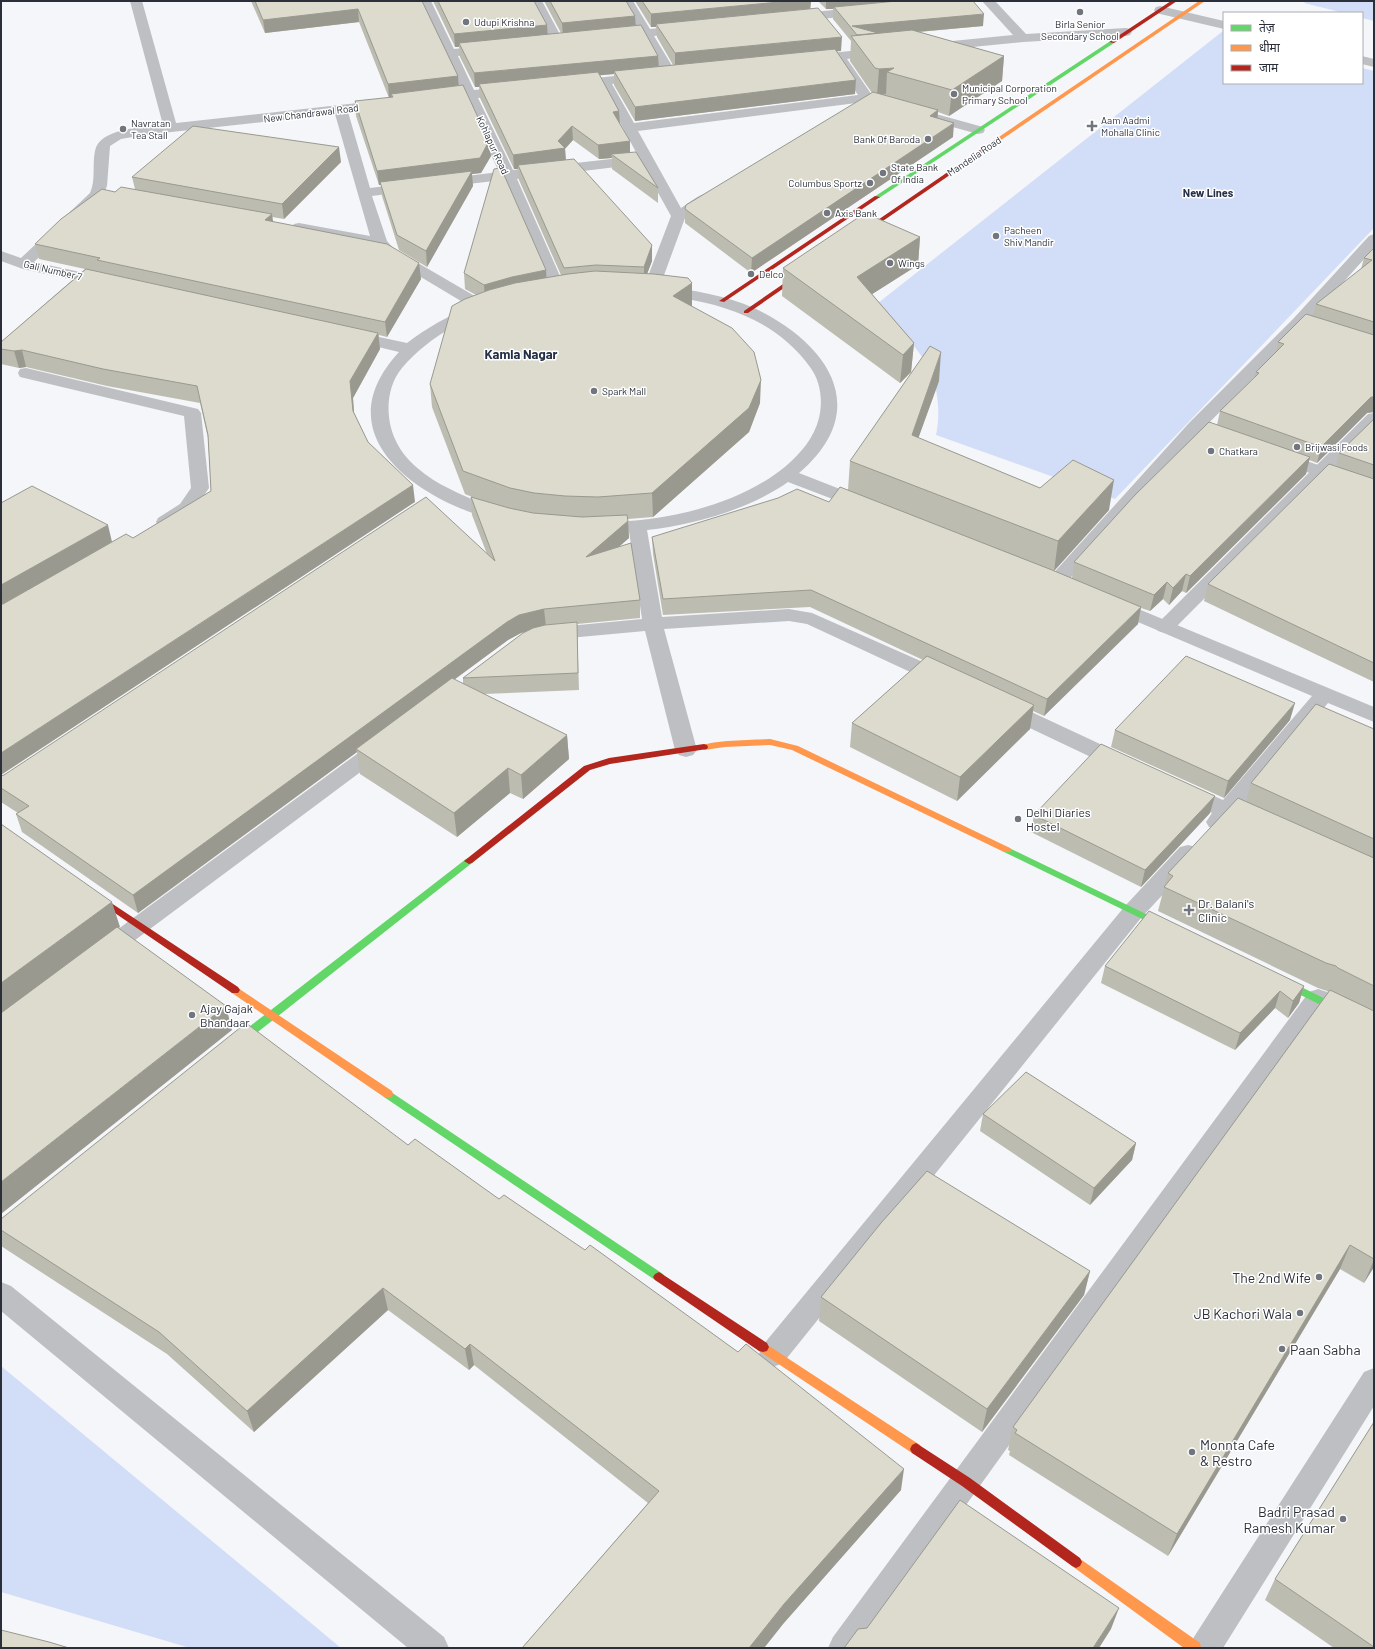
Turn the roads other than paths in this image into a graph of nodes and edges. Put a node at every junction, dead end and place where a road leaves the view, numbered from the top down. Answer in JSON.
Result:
{"nodes":[{"id":1,"x":136,"y":1,"type":"edge"},
{"id":2,"x":425,"y":1,"type":"edge"},
{"id":3,"x":536,"y":1,"type":"edge"},
{"id":4,"x":627,"y":1,"type":"edge"},
{"id":5,"x":988,"y":1,"type":"edge"},
{"id":6,"x":1174,"y":1,"type":"edge"},
{"id":7,"x":1202,"y":1,"type":"edge"},
{"id":8,"x":876,"y":10,"type":"edge"},
{"id":9,"x":1160,"y":10,"type":"junction"},
{"id":10,"x":818,"y":11,"type":"junction"},
{"id":11,"x":1181,"y":15,"type":"junction"},
{"id":12,"x":782,"y":20,"type":"edge"},
{"id":13,"x":1223,"y":26,"type":"edge"},
{"id":14,"x":831,"y":27,"type":"edge"},
{"id":15,"x":703,"y":28,"type":"edge"},
{"id":16,"x":1126,"y":32,"type":"junction"},
{"id":17,"x":647,"y":33,"type":"junction"},
{"id":18,"x":602,"y":38,"type":"edge"},
{"id":19,"x":1023,"y":38,"type":"junction"},
{"id":20,"x":573,"y":41,"type":"edge"},
{"id":21,"x":558,"y":42,"type":"junction"},
{"id":22,"x":542,"y":44,"type":"edge"},
{"id":23,"x":844,"y":44,"type":"dead end"},
{"id":24,"x":504,"y":47,"type":"edge"},
{"id":25,"x":922,"y":48,"type":"edge"},
{"id":26,"x":892,"y":51,"type":"edge"},
{"id":27,"x":449,"y":52,"type":"junction"},
{"id":28,"x":853,"y":55,"type":"junction"},
{"id":29,"x":839,"y":57,"type":"junction"},
{"id":30,"x":801,"y":60,"type":"edge"},
{"id":31,"x":1363,"y":60,"type":"edge"},
{"id":32,"x":1374,"y":63,"type":"edge"},
{"id":33,"x":686,"y":72,"type":"edge"},
{"id":34,"x":670,"y":74,"type":"junction"},
{"id":35,"x":604,"y":80,"type":"junction"},
{"id":36,"x":556,"y":85,"type":"edge"},
{"id":37,"x":524,"y":88,"type":"edge"},
{"id":38,"x":469,"y":94,"type":"junction"},
{"id":39,"x":866,"y":98,"type":"junction"},
{"id":40,"x":423,"y":99,"type":"edge"},
{"id":41,"x":400,"y":102,"type":"edge"},
{"id":42,"x":881,"y":102,"type":"edge"},
{"id":43,"x":340,"y":109,"type":"junction"},
{"id":44,"x":910,"y":110,"type":"edge"},
{"id":45,"x":840,"y":115,"type":"edge"},
{"id":46,"x":630,"y":128,"type":"junction"},
{"id":47,"x":171,"y":129,"type":"junction"},
{"id":48,"x":978,"y":130,"type":"junction"},
{"id":49,"x":647,"y":159,"type":"junction"},
{"id":50,"x":508,"y":175,"type":"junction"},
{"id":51,"x":98,"y":191,"type":"junction"},
{"id":52,"x":719,"y":191,"type":"edge"},
{"id":53,"x":364,"y":193,"type":"junction"},
{"id":54,"x":114,"y":194,"type":"edge"},
{"id":55,"x":678,"y":216,"type":"junction"},
{"id":56,"x":286,"y":225,"type":"edge"},
{"id":57,"x":1374,"y":239,"type":"edge"},
{"id":58,"x":380,"y":242,"type":"junction"},
{"id":59,"x":845,"y":244,"type":"edge"},
{"id":60,"x":1,"y":256,"type":"edge"},
{"id":61,"x":23,"y":264,"type":"junction"},
{"id":62,"x":812,"y":267,"type":"edge"},
{"id":63,"x":123,"y":286,"type":"edge"},
{"id":64,"x":651,"y":288,"type":"junction"},
{"id":65,"x":558,"y":290,"type":"junction"},
{"id":66,"x":722,"y":301,"type":"junction"},
{"id":67,"x":483,"y":307,"type":"junction"},
{"id":68,"x":746,"y":312,"type":"junction"},
{"id":69,"x":333,"y":332,"type":"edge"},
{"id":70,"x":410,"y":349,"type":"junction"},
{"id":71,"x":26,"y":373,"type":"edge"},
{"id":72,"x":1374,"y":418,"type":"edge"},
{"id":73,"x":1261,"y":450,"type":"edge"},
{"id":74,"x":1320,"y":471,"type":"junction"},
{"id":75,"x":787,"y":475,"type":"junction"},
{"id":76,"x":1374,"y":491,"type":"edge"},
{"id":77,"x":882,"y":512,"type":"edge"},
{"id":78,"x":637,"y":526,"type":"junction"},
{"id":79,"x":154,"y":529,"type":"edge"},
{"id":80,"x":1057,"y":581,"type":"edge"},
{"id":81,"x":1093,"y":596,"type":"edge"},
{"id":82,"x":652,"y":624,"type":"junction"},
{"id":83,"x":1165,"y":627,"type":"junction"},
{"id":84,"x":528,"y":638,"type":"edge"},
{"id":85,"x":962,"y":688,"type":"edge"},
{"id":86,"x":1325,"y":694,"type":"junction"},
{"id":87,"x":991,"y":702,"type":"edge"},
{"id":88,"x":1374,"y":715,"type":"edge"},
{"id":89,"x":399,"y":733,"type":"edge"},
{"id":90,"x":686,"y":750,"type":"junction"},
{"id":91,"x":1141,"y":771,"type":"edge"},
{"id":92,"x":1169,"y":785,"type":"edge"},
{"id":93,"x":1227,"y":811,"type":"junction"},
{"id":94,"x":1269,"y":830,"type":"edge"},
{"id":95,"x":79,"y":885,"type":"edge"},
{"id":96,"x":1133,"y":912,"type":"junction"},
{"id":97,"x":138,"y":926,"type":"junction"},
{"id":98,"x":1183,"y":935,"type":"edge"},
{"id":99,"x":88,"y":964,"type":"edge"},
{"id":100,"x":1268,"y":975,"type":"edge"},
{"id":101,"x":1318,"y":998,"type":"junction"},
{"id":102,"x":270,"y":1015,"type":"junction"},
{"id":103,"x":1374,"y":1026,"type":"edge"},
{"id":104,"x":221,"y":1055,"type":"edge"},
{"id":105,"x":1,"y":1294,"type":"edge"},
{"id":106,"x":773,"y":1354,"type":"junction"},
{"id":107,"x":1374,"y":1381,"type":"edge"},
{"id":108,"x":966,"y":1482,"type":"junction"},
{"id":109,"x":433,"y":1648,"type":"edge"},
{"id":110,"x":844,"y":1648,"type":"edge"},
{"id":111,"x":1195,"y":1648,"type":"edge"},
{"id":112,"x":1205,"y":1648,"type":"edge"}],
"edges":[{"from":1,"to":47,"type":"street"},
{"from":2,"to":27,"type":"street","name":"Kohlapur Road"},
{"from":3,"to":21,"type":"street"},
{"from":4,"to":17,"type":"street"},
{"from":5,"to":19,"type":"street"},
{"from":6,"to":9,"type":"street","name":"Mandelia Road"},
{"from":7,"to":11,"type":"street","name":"Mandelia Road"},
{"from":8,"to":10,"type":"street"},
{"from":9,"to":11,"type":"street"},
{"from":9,"to":16,"type":"street","name":"Mandelia Road"},
{"from":10,"to":12,"type":"street"},
{"from":10,"to":14,"type":"street"},
{"from":11,"to":13,"type":"street"},
{"from":11,"to":59,"type":"street","name":"Mandelia Road"},
{"from":15,"to":17,"type":"street"},
{"from":16,"to":19,"type":"street"},
{"from":16,"to":48,"type":"street","name":"Mandelia Road"},
{"from":17,"to":18,"type":"street"},
{"from":17,"to":34,"type":"street"},
{"from":19,"to":25,"type":"street"},
{"from":20,"to":21,"type":"street"},
{"from":21,"to":22,"type":"street"},
{"from":23,"to":28,"type":"street"},
{"from":24,"to":27,"type":"street"},
{"from":26,"to":28,"type":"street"},
{"from":27,"to":38,"type":"street","name":"Kohlapur Road"},
{"from":28,"to":29,"type":"street"},
{"from":29,"to":30,"type":"street"},
{"from":29,"to":39,"type":"street"},
{"from":31,"to":32,"type":"street"},
{"from":33,"to":34,"type":"street"},
{"from":34,"to":35,"type":"street"},
{"from":35,"to":36,"type":"street"},
{"from":35,"to":46,"type":"street"},
{"from":37,"to":38,"type":"street"},
{"from":38,"to":40,"type":"street"},
{"from":38,"to":50,"type":"street","name":"Kohlapur Road"},
{"from":39,"to":42,"type":"street"},
{"from":39,"to":45,"type":"street"},
{"from":39,"to":46,"type":"street"},
{"from":41,"to":43,"type":"street","name":"New Chandrawal Road"},
{"from":43,"to":47,"type":"street","name":"New Chandrawal Road"},
{"from":43,"to":53,"type":"street"},
{"from":44,"to":48,"type":"street"},
{"from":46,"to":49,"type":"street"},
{"from":47,"to":51,"type":"street","name":"New Chandrawal Road"},
{"from":48,"to":66,"type":"street","name":"Mandelia Road"},
{"from":49,"to":50,"type":"street"},
{"from":49,"to":55,"type":"street"},
{"from":50,"to":53,"type":"street"},
{"from":50,"to":65,"type":"street","name":"Kohlapur Road"},
{"from":51,"to":54,"type":"street"},
{"from":51,"to":61,"type":"street"},
{"from":52,"to":55,"type":"street"},
{"from":53,"to":58,"type":"street"},
{"from":55,"to":64,"type":"street"},
{"from":56,"to":58,"type":"street"},
{"from":57,"to":80,"type":"street"},
{"from":58,"to":67,"type":"street"},
{"from":60,"to":61,"type":"street","name":"Gali Number 7"},
{"from":61,"to":63,"type":"street","name":"Gali Number 7"},
{"from":62,"to":68,"type":"street"},
{"from":64,"to":65,"type":"street"},
{"from":64,"to":66,"type":"street"},
{"from":65,"to":67,"type":"street"},
{"from":66,"to":68,"type":"street"},
{"from":67,"to":70,"type":"street"},
{"from":68,"to":75,"type":"street"},
{"from":69,"to":70,"type":"street"},
{"from":70,"to":78,"type":"street"},
{"from":71,"to":79,"type":"street"},
{"from":72,"to":74,"type":"street"},
{"from":73,"to":74,"type":"street"},
{"from":74,"to":76,"type":"street"},
{"from":74,"to":83,"type":"street"},
{"from":75,"to":77,"type":"street"},
{"from":75,"to":78,"type":"street"},
{"from":78,"to":82,"type":"street"},
{"from":81,"to":83,"type":"street"},
{"from":82,"to":84,"type":"street"},
{"from":82,"to":85,"type":"street"},
{"from":82,"to":90,"type":"street"},
{"from":83,"to":86,"type":"street"},
{"from":86,"to":88,"type":"street"},
{"from":86,"to":93,"type":"street"},
{"from":87,"to":91,"type":"street"},
{"from":89,"to":97,"type":"street"},
{"from":90,"to":96,"type":"street"},
{"from":90,"to":102,"type":"street"},
{"from":92,"to":93,"type":"street"},
{"from":93,"to":94,"type":"street"},
{"from":93,"to":96,"type":"street"},
{"from":95,"to":97,"type":"street"},
{"from":96,"to":98,"type":"street"},
{"from":96,"to":106,"type":"street"},
{"from":97,"to":99,"type":"street"},
{"from":97,"to":102,"type":"street"},
{"from":100,"to":101,"type":"street"},
{"from":101,"to":103,"type":"street"},
{"from":101,"to":108,"type":"street"},
{"from":102,"to":104,"type":"street"},
{"from":102,"to":106,"type":"street"},
{"from":105,"to":109,"type":"street"},
{"from":106,"to":108,"type":"street"},
{"from":107,"to":112,"type":"street"},
{"from":108,"to":110,"type":"street"},
{"from":108,"to":111,"type":"street"}]}
